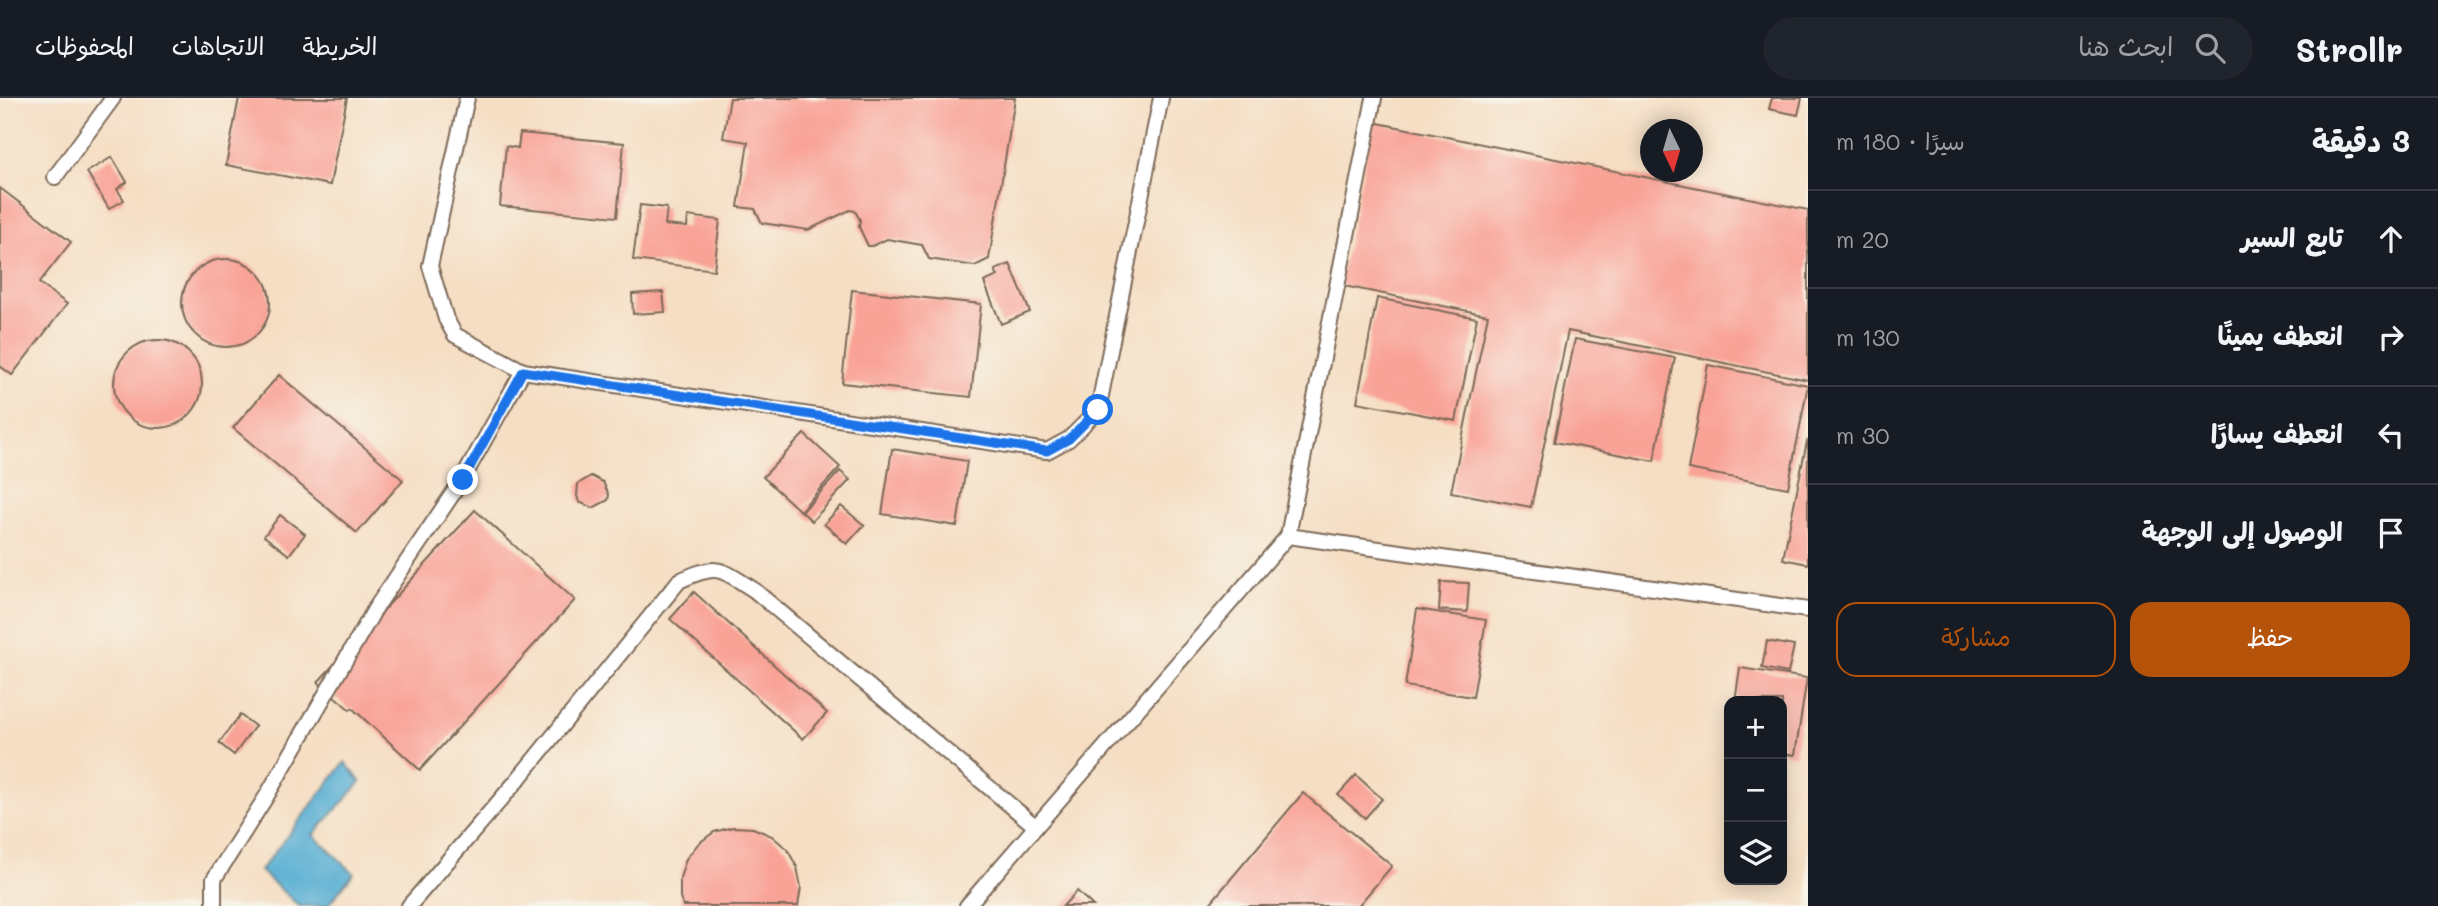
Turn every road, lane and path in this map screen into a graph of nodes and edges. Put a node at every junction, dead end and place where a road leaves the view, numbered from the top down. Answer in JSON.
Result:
{"nodes":[{"id":1,"x":113,"y":98,"type":"edge"},
{"id":2,"x":467,"y":98,"type":"edge"},
{"id":3,"x":1161,"y":98,"type":"edge"},
{"id":4,"x":1374,"y":98,"type":"edge"},
{"id":5,"x":55,"y":177,"type":"dead end"},
{"id":6,"x":523,"y":371,"type":"junction"},
{"id":7,"x":1288,"y":537,"type":"junction"},
{"id":8,"x":1808,"y":610,"type":"edge"},
{"id":9,"x":1035,"y":826,"type":"junction"},
{"id":10,"x":214,"y":906,"type":"edge"},
{"id":11,"x":410,"y":906,"type":"edge"},
{"id":12,"x":967,"y":906,"type":"edge"}],
"edges":[{"from":1,"to":5,"type":"lane"},
{"from":2,"to":6,"type":"lane"},
{"from":3,"to":6,"type":"lane"},
{"from":4,"to":7,"type":"lane"},
{"from":6,"to":10,"type":"lane"},
{"from":7,"to":8,"type":"lane"},
{"from":7,"to":9,"type":"lane"},
{"from":9,"to":11,"type":"lane"},
{"from":9,"to":12,"type":"lane"}]}
